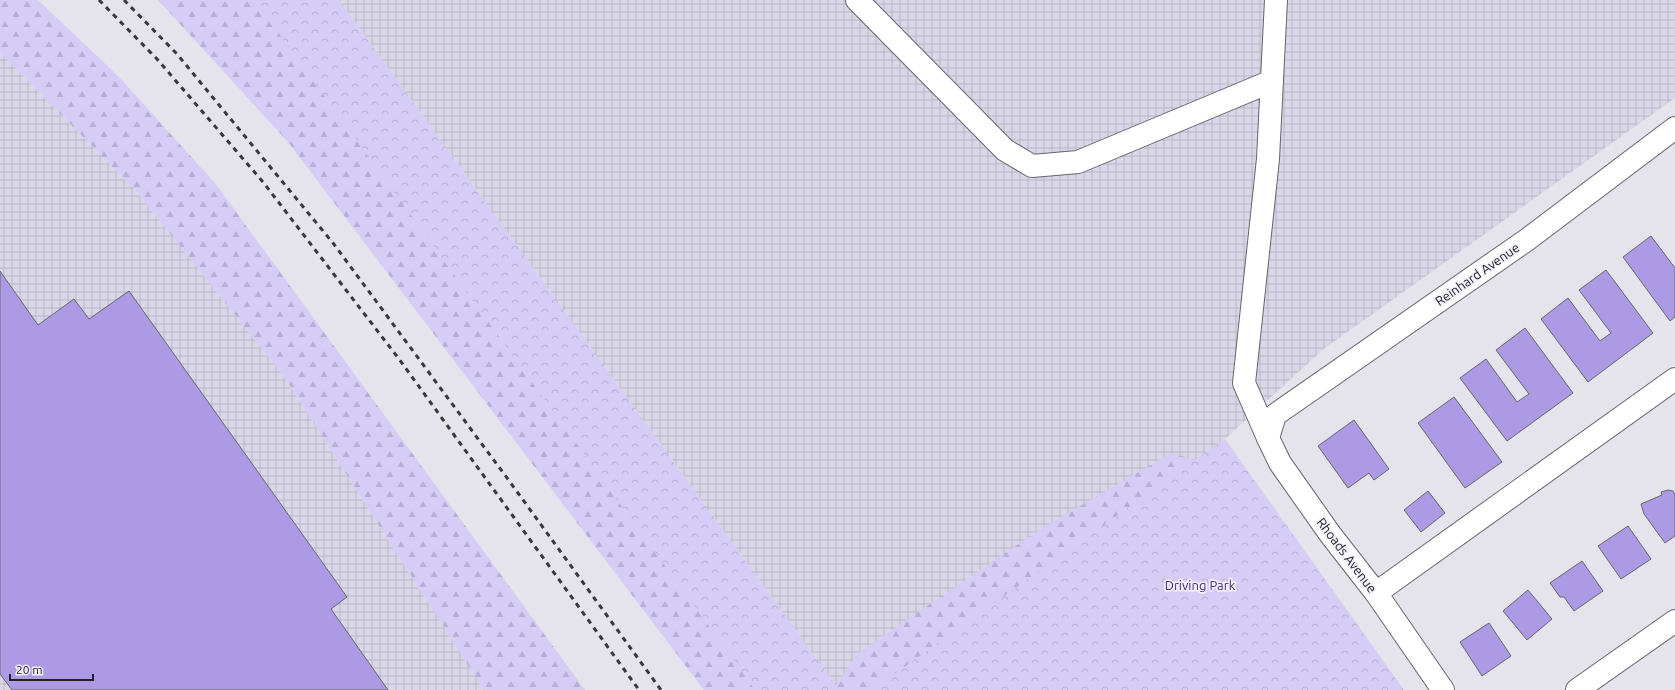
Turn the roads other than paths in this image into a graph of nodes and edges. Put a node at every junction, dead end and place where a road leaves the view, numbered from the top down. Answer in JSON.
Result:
{"nodes":[{"id":1,"x":857,"y":0,"type":"edge"},
{"id":2,"x":1276,"y":0,"type":"edge"},
{"id":3,"x":1272,"y":81,"type":"junction"},
{"id":4,"x":1675,"y":128,"type":"edge"},
{"id":5,"x":1675,"y":379,"type":"edge"},
{"id":6,"x":1268,"y":438,"type":"junction"},
{"id":7,"x":1376,"y":593,"type":"junction"},
{"id":8,"x":1675,"y":621,"type":"edge"},
{"id":9,"x":1444,"y":690,"type":"edge"},
{"id":10,"x":1576,"y":690,"type":"edge"}],
"edges":[{"from":1,"to":3,"type":"street"},
{"from":2,"to":3,"type":"street","name":"Rhoads Avenue"},
{"from":3,"to":6,"type":"street","name":"Rhoads Avenue"},
{"from":4,"to":6,"type":"street","name":"Reinhard Avenue"},
{"from":5,"to":7,"type":"street"},
{"from":6,"to":7,"type":"street","name":"Rhoads Avenue"},
{"from":7,"to":9,"type":"street","name":"Rhoads Avenue"},
{"from":8,"to":10,"type":"street"}]}
